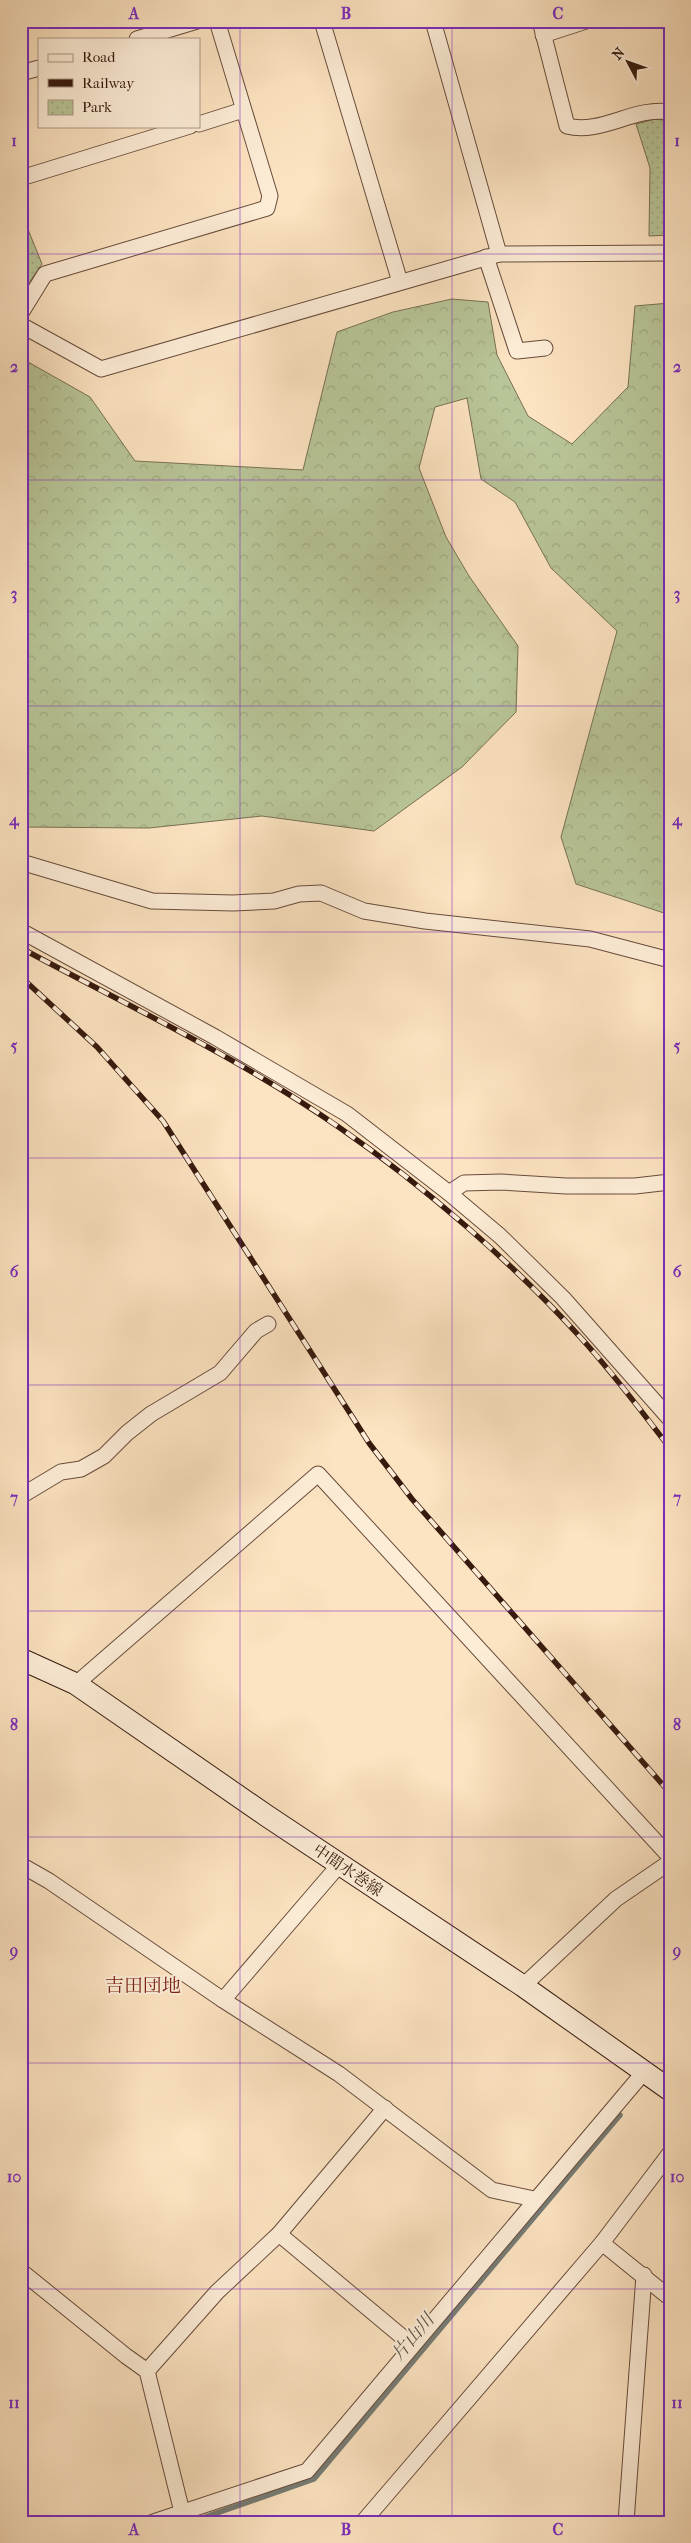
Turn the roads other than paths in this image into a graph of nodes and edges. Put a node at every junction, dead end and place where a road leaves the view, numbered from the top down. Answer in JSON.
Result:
{"nodes":[{"id":1,"x":197,"y":21,"type":"edge"},
{"id":2,"x":217,"y":21,"type":"edge"},
{"id":3,"x":322,"y":21,"type":"edge"},
{"id":4,"x":433,"y":21,"type":"edge"},
{"id":5,"x":586,"y":21,"type":"edge"},
{"id":6,"x":541,"y":28,"type":"edge"},
{"id":7,"x":140,"y":38,"type":"edge"},
{"id":8,"x":38,"y":68,"type":"edge"},
{"id":9,"x":21,"y":73,"type":"edge"},
{"id":10,"x":243,"y":110,"type":"junction"},
{"id":11,"x":670,"y":112,"type":"edge"},
{"id":12,"x":200,"y":124,"type":"edge"},
{"id":13,"x":184,"y":128,"type":"edge"},
{"id":14,"x":21,"y":178,"type":"edge"},
{"id":15,"x":670,"y":253,"type":"edge"},
{"id":16,"x":493,"y":256,"type":"junction"},
{"id":17,"x":400,"y":282,"type":"junction"},
{"id":18,"x":21,"y":313,"type":"edge"},
{"id":19,"x":21,"y":325,"type":"edge"},
{"id":20,"x":545,"y":348,"type":"dead end"},
{"id":21,"x":21,"y":862,"type":"edge"},
{"id":22,"x":21,"y":932,"type":"edge"},
{"id":23,"x":670,"y":960,"type":"edge"},
{"id":24,"x":670,"y":1182,"type":"edge"},
{"id":25,"x":449,"y":1193,"type":"junction"},
{"id":26,"x":268,"y":1324,"type":"dead end"},
{"id":27,"x":670,"y":1419,"type":"edge"},
{"id":28,"x":21,"y":1496,"type":"edge"},
{"id":29,"x":21,"y":1659,"type":"edge"},
{"id":30,"x":76,"y":1684,"type":"junction"},
{"id":31,"x":670,"y":1857,"type":"edge"},
{"id":32,"x":670,"y":1862,"type":"edge"},
{"id":33,"x":340,"y":1864,"type":"junction"},
{"id":34,"x":21,"y":1865,"type":"edge"},
{"id":35,"x":523,"y":1986,"type":"junction"},
{"id":36,"x":223,"y":2000,"type":"junction"},
{"id":37,"x":644,"y":2072,"type":"junction"},
{"id":38,"x":670,"y":2090,"type":"edge"},
{"id":39,"x":385,"y":2108,"type":"junction"},
{"id":40,"x":670,"y":2153,"type":"edge"},
{"id":41,"x":534,"y":2199,"type":"junction"},
{"id":42,"x":279,"y":2234,"type":"junction"},
{"id":43,"x":602,"y":2243,"type":"junction"},
{"id":44,"x":21,"y":2271,"type":"edge"},
{"id":45,"x":644,"y":2275,"type":"junction"},
{"id":46,"x":670,"y":2298,"type":"edge"},
{"id":47,"x":412,"y":2345,"type":"junction"},
{"id":48,"x":147,"y":2371,"type":"junction"},
{"id":49,"x":182,"y":2512,"type":"junction"},
{"id":50,"x":153,"y":2522,"type":"edge"},
{"id":51,"x":363,"y":2522,"type":"edge"},
{"id":52,"x":626,"y":2522,"type":"edge"}],
"edges":[{"from":1,"to":7,"type":"street"},
{"from":2,"to":10,"type":"street"},
{"from":3,"to":17,"type":"street"},
{"from":4,"to":16,"type":"street"},
{"from":5,"to":6,"type":"street"},
{"from":6,"to":11,"type":"street"},
{"from":8,"to":9,"type":"street"},
{"from":10,"to":12,"type":"street"},
{"from":10,"to":18,"type":"street"},
{"from":13,"to":14,"type":"street"},
{"from":15,"to":16,"type":"street"},
{"from":16,"to":17,"type":"street"},
{"from":16,"to":20,"type":"street"},
{"from":17,"to":19,"type":"street"},
{"from":21,"to":23,"type":"street"},
{"from":22,"to":25,"type":"street"},
{"from":24,"to":25,"type":"street"},
{"from":25,"to":27,"type":"street"},
{"from":26,"to":28,"type":"street"},
{"from":29,"to":30,"type":"main road","name":"中間水巻線"},
{"from":30,"to":31,"type":"street"},
{"from":30,"to":33,"type":"main road","name":"中間水巻線"},
{"from":32,"to":35,"type":"street"},
{"from":33,"to":35,"type":"main road","name":"中間水巻線"},
{"from":33,"to":36,"type":"street"},
{"from":34,"to":36,"type":"street"},
{"from":35,"to":37,"type":"main road","name":"中間水巻線"},
{"from":36,"to":39,"type":"street"},
{"from":37,"to":38,"type":"main road","name":"中間水巻線"},
{"from":37,"to":41,"type":"street"},
{"from":39,"to":41,"type":"street"},
{"from":39,"to":42,"type":"street"},
{"from":40,"to":43,"type":"street"},
{"from":41,"to":47,"type":"street"},
{"from":42,"to":47,"type":"street"},
{"from":42,"to":48,"type":"street"},
{"from":43,"to":45,"type":"street"},
{"from":43,"to":51,"type":"street"},
{"from":44,"to":48,"type":"street"},
{"from":45,"to":46,"type":"street"},
{"from":45,"to":52,"type":"street"},
{"from":47,"to":49,"type":"street"},
{"from":48,"to":49,"type":"street"},
{"from":49,"to":50,"type":"street"}]}
